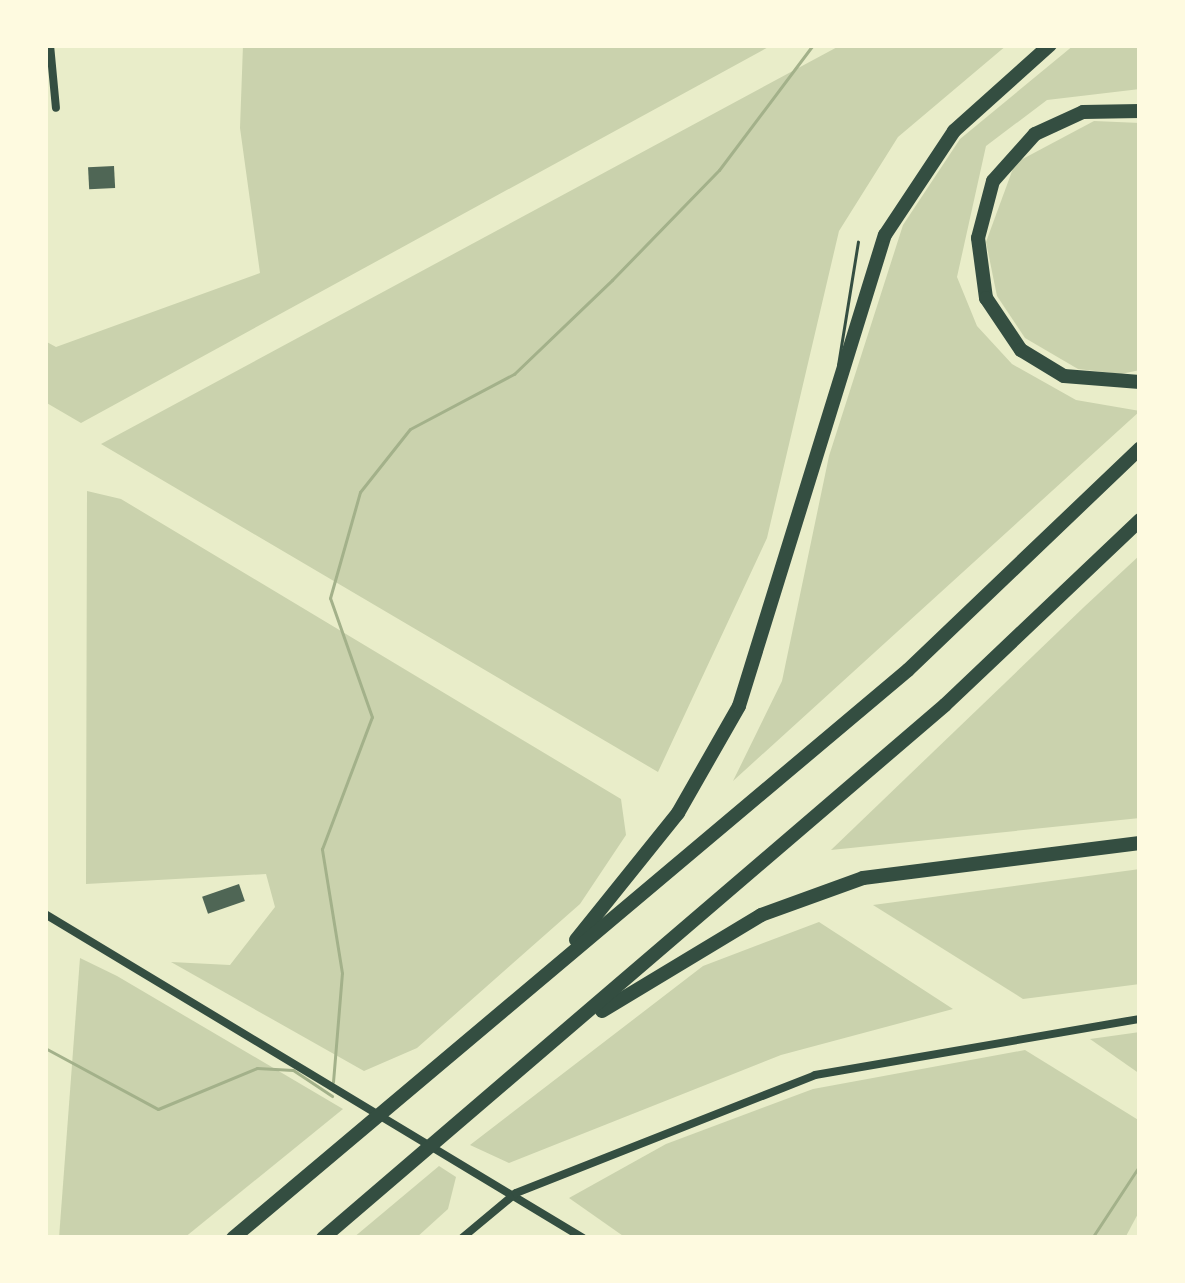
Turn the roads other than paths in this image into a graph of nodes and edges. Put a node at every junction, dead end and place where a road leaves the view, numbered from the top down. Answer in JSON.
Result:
{"nodes":[{"id":1,"x":50,"y":45,"type":"edge"},
{"id":2,"x":1050,"y":45,"type":"edge"},
{"id":3,"x":56,"y":108,"type":"dead end"},
{"id":4,"x":1140,"y":111,"type":"edge"},
{"id":5,"x":858,"y":242,"type":"dead end"},
{"id":6,"x":837,"y":371,"type":"junction"},
{"id":7,"x":1140,"y":382,"type":"edge"},
{"id":8,"x":1140,"y":448,"type":"edge"},
{"id":9,"x":1140,"y":520,"type":"edge"},
{"id":10,"x":1140,"y":843,"type":"edge"},
{"id":11,"x":45,"y":914,"type":"edge"},
{"id":12,"x":556,"y":962,"type":"junction"},
{"id":13,"x":45,"y":1013,"type":"edge"},
{"id":14,"x":1140,"y":1018,"type":"edge"},
{"id":15,"x":45,"y":1035,"type":"edge"},
{"id":16,"x":535,"y":1059,"type":"junction"},
{"id":17,"x":516,"y":1193,"type":"junction"},
{"id":18,"x":233,"y":1238,"type":"edge"},
{"id":19,"x":323,"y":1238,"type":"edge"},
{"id":20,"x":462,"y":1238,"type":"edge"},
{"id":21,"x":583,"y":1238,"type":"edge"}],
"edges":[{"from":1,"to":3,"type":"street"},
{"from":2,"to":6,"type":"highway"},
{"from":4,"to":7,"type":"highway"},
{"from":5,"to":6,"type":"lane"},
{"from":6,"to":12,"type":"highway"},
{"from":8,"to":12,"type":"highway"},
{"from":9,"to":16,"type":"highway"},
{"from":10,"to":16,"type":"highway"},
{"from":11,"to":17,"type":"street"},
{"from":12,"to":18,"type":"highway"},
{"from":13,"to":15,"type":"lane"},
{"from":14,"to":17,"type":"street"},
{"from":16,"to":19,"type":"highway"},
{"from":17,"to":20,"type":"street"},
{"from":17,"to":21,"type":"street"}]}
